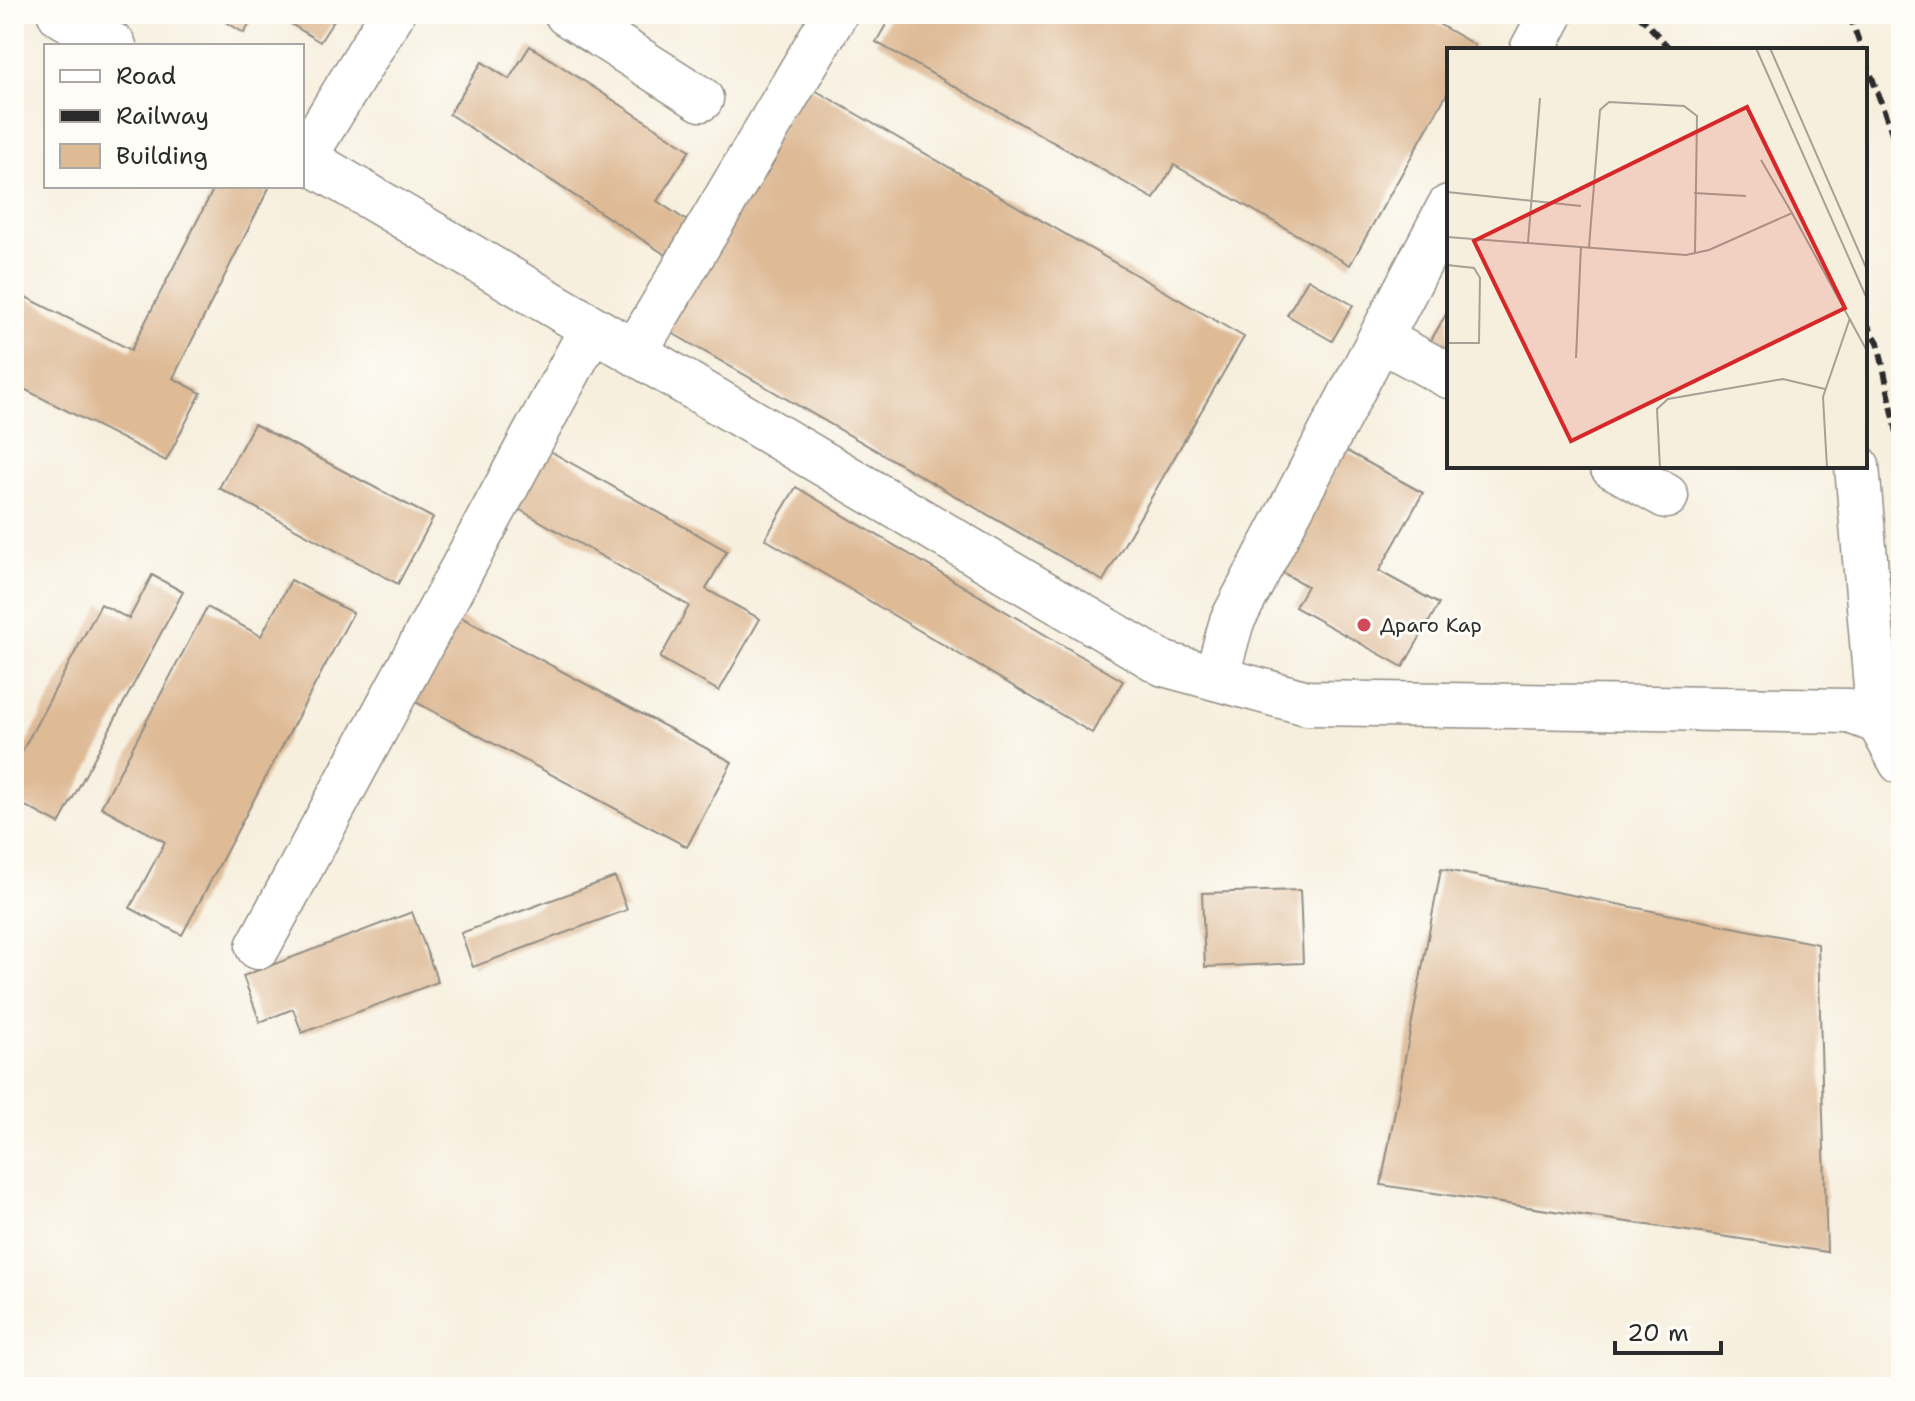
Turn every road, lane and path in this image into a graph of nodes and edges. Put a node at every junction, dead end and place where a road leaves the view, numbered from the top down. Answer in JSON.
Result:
{"nodes":[{"id":1,"x":60,"y":14,"type":"edge"},
{"id":2,"x":392,"y":14,"type":"edge"},
{"id":3,"x":567,"y":14,"type":"edge"},
{"id":4,"x":835,"y":14,"type":"edge"},
{"id":5,"x":1551,"y":14,"type":"edge"},
{"id":6,"x":111,"y":44,"type":"edge"},
{"id":7,"x":1533,"y":48,"type":"edge"},
{"id":8,"x":701,"y":99,"type":"dead end"},
{"id":9,"x":304,"y":155,"type":"edge"},
{"id":10,"x":304,"y":158,"type":"edge"},
{"id":11,"x":1447,"y":211,"type":"edge"},
{"id":12,"x":592,"y":328,"type":"junction"},
{"id":13,"x":1380,"y":339,"type":"junction"},
{"id":14,"x":635,"y":352,"type":"junction"},
{"id":15,"x":1447,"y":375,"type":"edge"},
{"id":16,"x":1616,"y":468,"type":"edge"},
{"id":17,"x":1857,"y":468,"type":"edge"},
{"id":18,"x":1666,"y":496,"type":"dead end"},
{"id":19,"x":1216,"y":678,"type":"junction"},
{"id":20,"x":1879,"y":722,"type":"junction"},
{"id":21,"x":1901,"y":762,"type":"edge"},
{"id":22,"x":258,"y":947,"type":"dead end"}],
"edges":[{"from":1,"to":6,"type":"street"},
{"from":2,"to":9,"type":"street"},
{"from":3,"to":8,"type":"street"},
{"from":4,"to":14,"type":"street"},
{"from":5,"to":7,"type":"street"},
{"from":10,"to":12,"type":"street"},
{"from":11,"to":13,"type":"street"},
{"from":12,"to":14,"type":"street"},
{"from":12,"to":22,"type":"street"},
{"from":13,"to":15,"type":"street"},
{"from":13,"to":19,"type":"street"},
{"from":14,"to":19,"type":"street"},
{"from":16,"to":18,"type":"street"},
{"from":17,"to":20,"type":"street"},
{"from":19,"to":20,"type":"street"},
{"from":20,"to":21,"type":"street"}]}
